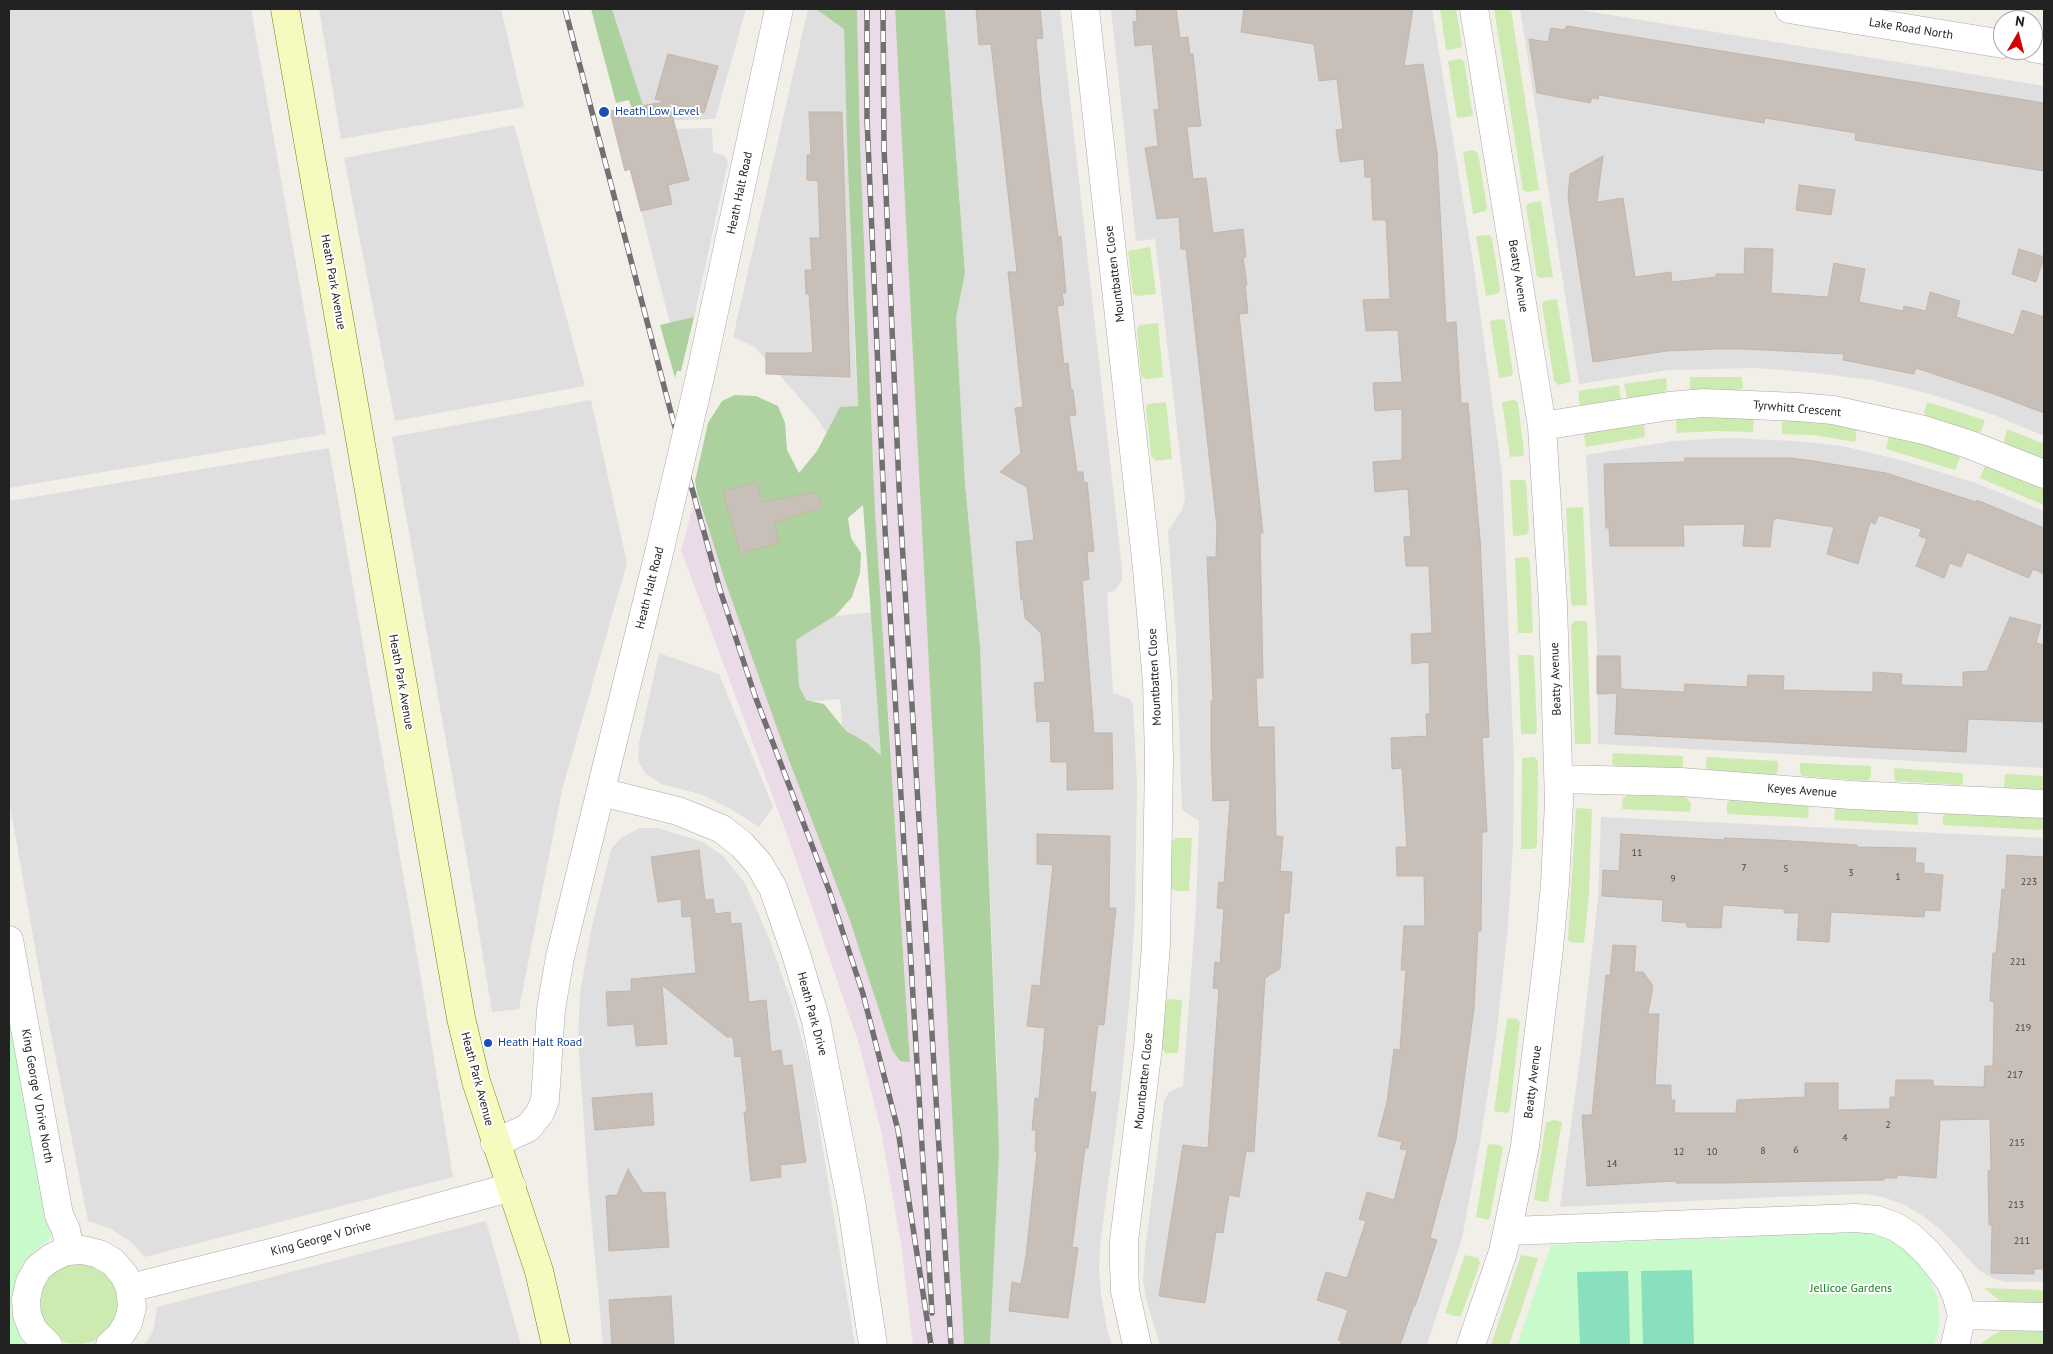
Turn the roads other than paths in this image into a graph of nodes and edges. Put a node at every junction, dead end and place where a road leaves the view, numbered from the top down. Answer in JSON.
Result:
{"nodes":[{"id":1,"x":285,"y":9,"type":"edge"},
{"id":2,"x":779,"y":9,"type":"edge"},
{"id":3,"x":1085,"y":9,"type":"edge"},
{"id":4,"x":1474,"y":9,"type":"edge"},
{"id":5,"x":1789,"y":9,"type":"edge"},
{"id":6,"x":1993,"y":42,"type":"edge"},
{"id":7,"x":1542,"y":426,"type":"junction"},
{"id":8,"x":2044,"y":474,"type":"edge"},
{"id":9,"x":1559,"y":779,"type":"junction"},
{"id":10,"x":601,"y":792,"type":"junction"},
{"id":11,"x":2044,"y":804,"type":"edge"},
{"id":12,"x":9,"y":940,"type":"edge"},
{"id":13,"x":495,"y":1143,"type":"junction"},
{"id":14,"x":512,"y":1187,"type":"junction"},
{"id":15,"x":1509,"y":1232,"type":"junction"},
{"id":16,"x":70,"y":1251,"type":"junction"},
{"id":17,"x":130,"y":1288,"type":"junction"},
{"id":18,"x":1962,"y":1315,"type":"junction"},
{"id":19,"x":2044,"y":1317,"type":"edge"},
{"id":20,"x":48,"y":1345,"type":"edge"},
{"id":21,"x":110,"y":1345,"type":"edge"},
{"id":22,"x":556,"y":1345,"type":"edge"},
{"id":23,"x":873,"y":1345,"type":"edge"},
{"id":24,"x":1136,"y":1345,"type":"edge"},
{"id":25,"x":1471,"y":1345,"type":"edge"},
{"id":26,"x":1955,"y":1345,"type":"edge"}],
"edges":[{"from":1,"to":13,"type":"street","name":"Heath Park Avenue"},
{"from":2,"to":10,"type":"street","name":"Heath Halt Road","bridge":true},
{"from":3,"to":24,"type":"street","name":"Mountbatten Close"},
{"from":4,"to":7,"type":"street","name":"Beatty Avenue"},
{"from":5,"to":6,"type":"street","name":"Lake Road North"},
{"from":7,"to":8,"type":"street","name":"Tyrwhitt Crescent"},
{"from":7,"to":9,"type":"street","name":"Beatty Avenue"},
{"from":9,"to":11,"type":"street","name":"Keyes Avenue"},
{"from":9,"to":15,"type":"street","name":"Beatty Avenue"},
{"from":10,"to":13,"type":"street","name":"Heath Halt Road"},
{"from":10,"to":23,"type":"street","name":"Heath Park Drive"},
{"from":12,"to":16,"type":"street","name":"King George V Drive North"},
{"from":13,"to":14,"type":"street","name":"Heath Park Avenue"},
{"from":14,"to":17,"type":"street","name":"King George V Drive"},
{"from":14,"to":22,"type":"street","name":"Heath Park Avenue"},
{"from":15,"to":18,"type":"street"},
{"from":15,"to":25,"type":"street","name":"Beatty Avenue"},
{"from":16,"to":17,"type":"street"},
{"from":16,"to":20,"type":"street"},
{"from":17,"to":21,"type":"street"},
{"from":18,"to":19,"type":"street"},
{"from":18,"to":26,"type":"street"}]}
